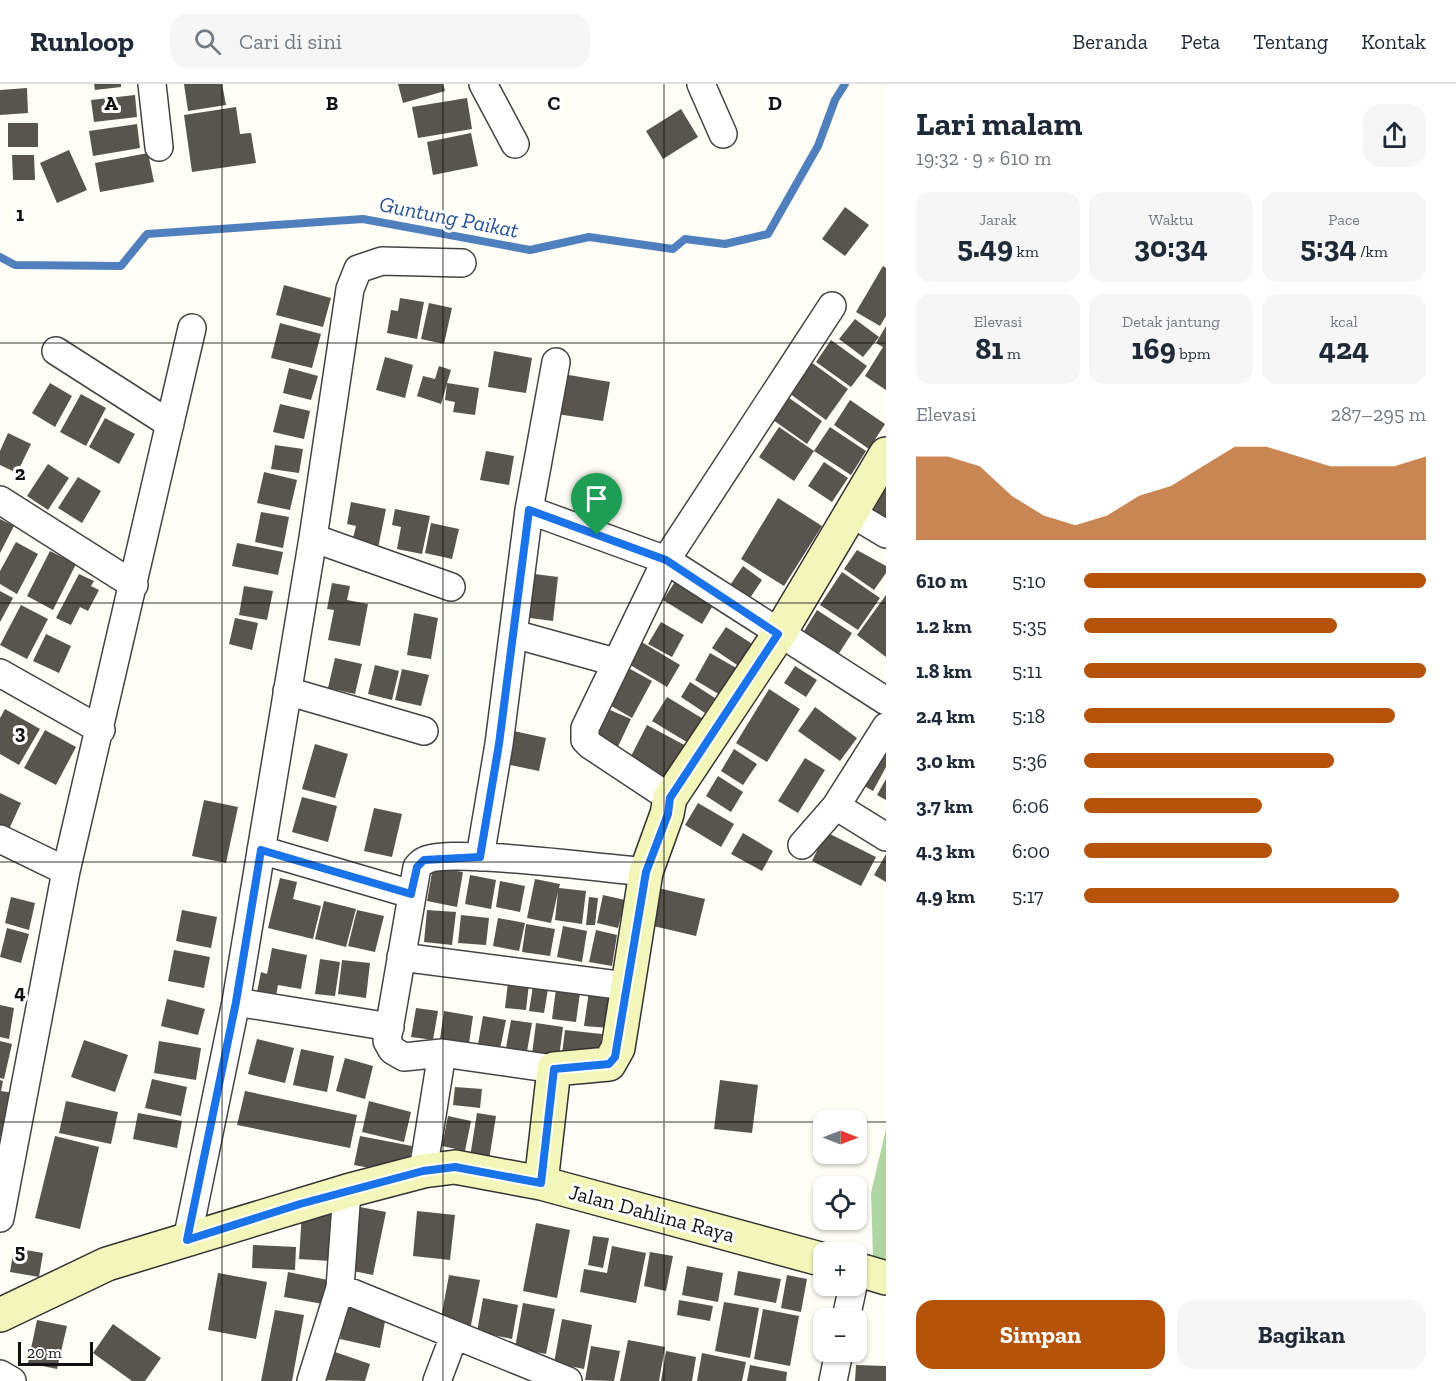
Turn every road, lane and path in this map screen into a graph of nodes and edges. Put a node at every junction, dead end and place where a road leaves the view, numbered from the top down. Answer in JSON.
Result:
{"nodes":[{"id":1,"x":152,"y":84,"type":"edge"},
{"id":2,"x":483,"y":84,"type":"edge"},
{"id":3,"x":701,"y":84,"type":"edge"},
{"id":4,"x":723,"y":134,"type":"dead end"},
{"id":5,"x":515,"y":144,"type":"dead end"},
{"id":6,"x":159,"y":147,"type":"dead end"},
{"id":7,"x":462,"y":264,"type":"dead end"},
{"id":8,"x":832,"y":306,"type":"dead end"},
{"id":9,"x":192,"y":328,"type":"dead end"},
{"id":10,"x":56,"y":351,"type":"dead end"},
{"id":11,"x":556,"y":362,"type":"dead end"},
{"id":12,"x":170,"y":424,"type":"junction"},
{"id":13,"x":886,"y":454,"type":"edge"},
{"id":14,"x":0,"y":500,"type":"edge"},
{"id":15,"x":529,"y":510,"type":"junction"},
{"id":16,"x":851,"y":513,"type":"junction"},
{"id":17,"x":886,"y":534,"type":"edge"},
{"id":18,"x":313,"y":538,"type":"junction"},
{"id":19,"x":666,"y":560,"type":"junction"},
{"id":20,"x":134,"y":585,"type":"junction"},
{"id":21,"x":452,"y":587,"type":"dead end"},
{"id":22,"x":514,"y":634,"type":"junction"},
{"id":23,"x":778,"y":634,"type":"junction"},
{"id":24,"x":615,"y":662,"type":"junction"},
{"id":25,"x":0,"y":673,"type":"edge"},
{"id":26,"x":287,"y":691,"type":"junction"},
{"id":27,"x":886,"y":701,"type":"edge"},
{"id":28,"x":886,"y":727,"type":"edge"},
{"id":29,"x":101,"y":730,"type":"junction"},
{"id":30,"x":424,"y":731,"type":"dead end"},
{"id":31,"x":670,"y":798,"type":"junction"},
{"id":32,"x":836,"y":806,"type":"junction"},
{"id":33,"x":886,"y":837,"type":"edge"},
{"id":34,"x":0,"y":839,"type":"edge"},
{"id":35,"x":802,"y":844,"type":"dead end"},
{"id":36,"x":261,"y":850,"type":"junction"},
{"id":37,"x":480,"y":857,"type":"junction"},
{"id":38,"x":66,"y":871,"type":"junction"},
{"id":39,"x":646,"y":872,"type":"junction"},
{"id":40,"x":411,"y":894,"type":"junction"},
{"id":41,"x":401,"y":957,"type":"junction"},
{"id":42,"x":626,"y":986,"type":"junction"},
{"id":43,"x":236,"y":1002,"type":"junction"},
{"id":44,"x":390,"y":1027,"type":"junction"},
{"id":45,"x":442,"y":1053,"type":"junction"},
{"id":46,"x":554,"y":1069,"type":"junction"},
{"id":47,"x":423,"y":1171,"type":"junction"},
{"id":48,"x":541,"y":1183,"type":"junction"},
{"id":49,"x":347,"y":1191,"type":"junction"},
{"id":50,"x":0,"y":1218,"type":"edge"},
{"id":51,"x":187,"y":1240,"type":"junction"},
{"id":52,"x":813,"y":1257,"type":"edge"},
{"id":53,"x":867,"y":1272,"type":"edge"},
{"id":54,"x":886,"y":1278,"type":"edge"},
{"id":55,"x":340,"y":1288,"type":"junction"},
{"id":56,"x":0,"y":1315,"type":"edge"},
{"id":57,"x":453,"y":1336,"type":"junction"},
{"id":58,"x":837,"y":1362,"type":"edge"},
{"id":59,"x":311,"y":1381,"type":"edge"},
{"id":60,"x":438,"y":1381,"type":"edge"},
{"id":61,"x":568,"y":1381,"type":"edge"},
{"id":62,"x":833,"y":1381,"type":"edge"}],
"edges":[{"from":1,"to":6,"type":"street"},
{"from":2,"to":5,"type":"street"},
{"from":3,"to":4,"type":"street"},
{"from":7,"to":18,"type":"street"},
{"from":8,"to":19,"type":"street"},
{"from":9,"to":12,"type":"street"},
{"from":10,"to":12,"type":"street"},
{"from":11,"to":15,"type":"street"},
{"from":12,"to":20,"type":"street"},
{"from":13,"to":16,"type":"street"},
{"from":14,"to":20,"type":"street"},
{"from":15,"to":19,"type":"street"},
{"from":15,"to":22,"type":"street"},
{"from":16,"to":17,"type":"street"},
{"from":16,"to":23,"type":"street"},
{"from":18,"to":21,"type":"street"},
{"from":18,"to":26,"type":"street"},
{"from":19,"to":23,"type":"street"},
{"from":19,"to":24,"type":"street"},
{"from":20,"to":29,"type":"street"},
{"from":22,"to":24,"type":"street"},
{"from":22,"to":37,"type":"street"},
{"from":23,"to":27,"type":"street"},
{"from":23,"to":31,"type":"street"},
{"from":24,"to":31,"type":"street"},
{"from":25,"to":29,"type":"street"},
{"from":26,"to":30,"type":"street"},
{"from":26,"to":36,"type":"street"},
{"from":28,"to":32,"type":"street"},
{"from":29,"to":38,"type":"street"},
{"from":31,"to":39,"type":"street"},
{"from":32,"to":33,"type":"street"},
{"from":32,"to":35,"type":"street"},
{"from":34,"to":38,"type":"street"},
{"from":36,"to":40,"type":"street"},
{"from":36,"to":43,"type":"street"},
{"from":37,"to":39,"type":"street"},
{"from":37,"to":40,"type":"street"},
{"from":38,"to":50,"type":"street"},
{"from":39,"to":42,"type":"street"},
{"from":40,"to":41,"type":"street"},
{"from":41,"to":42,"type":"street"},
{"from":41,"to":44,"type":"street"},
{"from":42,"to":46,"type":"street"},
{"from":43,"to":44,"type":"street"},
{"from":43,"to":51,"type":"street"},
{"from":44,"to":45,"type":"street"},
{"from":45,"to":46,"type":"street"},
{"from":45,"to":47,"type":"street"},
{"from":46,"to":48,"type":"street"},
{"from":47,"to":48,"type":"street","name":"Jalan Dahlina Raya"},
{"from":47,"to":49,"type":"street","name":"Jalan Dahlina Raya"},
{"from":48,"to":52,"type":"street","name":"Jalan Dahlina Raya"},
{"from":49,"to":51,"type":"street","name":"Jalan Dahlina Raya"},
{"from":49,"to":55,"type":"street"},
{"from":51,"to":56,"type":"street","name":"Jalan Dahlina Raya"},
{"from":53,"to":54,"type":"street"},
{"from":55,"to":57,"type":"street"},
{"from":55,"to":59,"type":"street"},
{"from":57,"to":60,"type":"street"},
{"from":57,"to":61,"type":"street"},
{"from":58,"to":62,"type":"street"}]}
